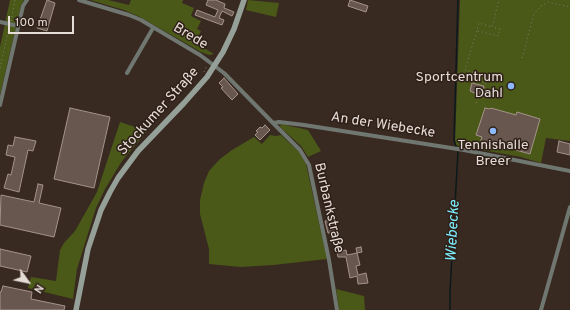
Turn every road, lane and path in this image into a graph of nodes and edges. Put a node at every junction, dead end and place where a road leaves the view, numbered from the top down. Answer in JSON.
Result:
{"nodes":[{"id":1,"x":15,"y":0,"type":"edge"},
{"id":2,"x":27,"y":0,"type":"edge"},
{"id":3,"x":79,"y":0,"type":"edge"},
{"id":4,"x":244,"y":0,"type":"edge"},
{"id":5,"x":499,"y":0,"type":"edge"},
{"id":6,"x":570,"y":7,"type":"edge"},
{"id":7,"x":0,"y":22,"type":"edge"},
{"id":8,"x":10,"y":24,"type":"junction"},
{"id":9,"x":18,"y":26,"type":"junction"},
{"id":10,"x":492,"y":27,"type":"junction"},
{"id":11,"x":153,"y":28,"type":"junction"},
{"id":12,"x":477,"y":31,"type":"junction"},
{"id":13,"x":522,"y":58,"type":"dead end"},
{"id":14,"x":209,"y":62,"type":"junction"},
{"id":15,"x":215,"y":66,"type":"junction"},
{"id":16,"x":0,"y":68,"type":"edge"},
{"id":17,"x":471,"y":72,"type":"junction"},
{"id":18,"x":127,"y":73,"type":"dead end"},
{"id":19,"x":202,"y":75,"type":"dead end"},
{"id":20,"x":486,"y":83,"type":"junction"},
{"id":21,"x":476,"y":103,"type":"dead end"},
{"id":22,"x":0,"y":105,"type":"edge"},
{"id":23,"x":273,"y":123,"type":"junction"},
{"id":24,"x":570,"y":171,"type":"edge"},
{"id":25,"x":570,"y":207,"type":"edge"},
{"id":26,"x":76,"y":310,"type":"edge"},
{"id":27,"x":337,"y":310,"type":"edge"},
{"id":28,"x":541,"y":310,"type":"edge"}],
"edges":[{"from":1,"to":8,"type":"path"},
{"from":2,"to":9,"type":"street"},
{"from":3,"to":11,"type":"street","name":"Brede"},
{"from":4,"to":15,"type":"main road","name":"Stockumer Straße"},
{"from":5,"to":10,"type":"path"},
{"from":6,"to":13,"type":"path"},
{"from":7,"to":8,"type":"street"},
{"from":8,"to":9,"type":"street"},
{"from":8,"to":16,"type":"path"},
{"from":9,"to":22,"type":"street"},
{"from":10,"to":12,"type":"path"},
{"from":10,"to":12,"type":"path"},
{"from":11,"to":14,"type":"street","name":"Brede"},
{"from":11,"to":18,"type":"street","name":"Brede"},
{"from":12,"to":17,"type":"path"},
{"from":14,"to":15,"type":"street","name":"Brede"},
{"from":14,"to":19,"type":"path"},
{"from":15,"to":23,"type":"street"},
{"from":15,"to":26,"type":"main road","name":"Stockumer Straße"},
{"from":17,"to":20,"type":"path"},
{"from":17,"to":20,"type":"path"},
{"from":20,"to":21,"type":"path"},
{"from":23,"to":24,"type":"street","name":"An der Wiebecke"},
{"from":23,"to":27,"type":"street","name":"Burbankstraße"},
{"from":25,"to":28,"type":"street"}]}
